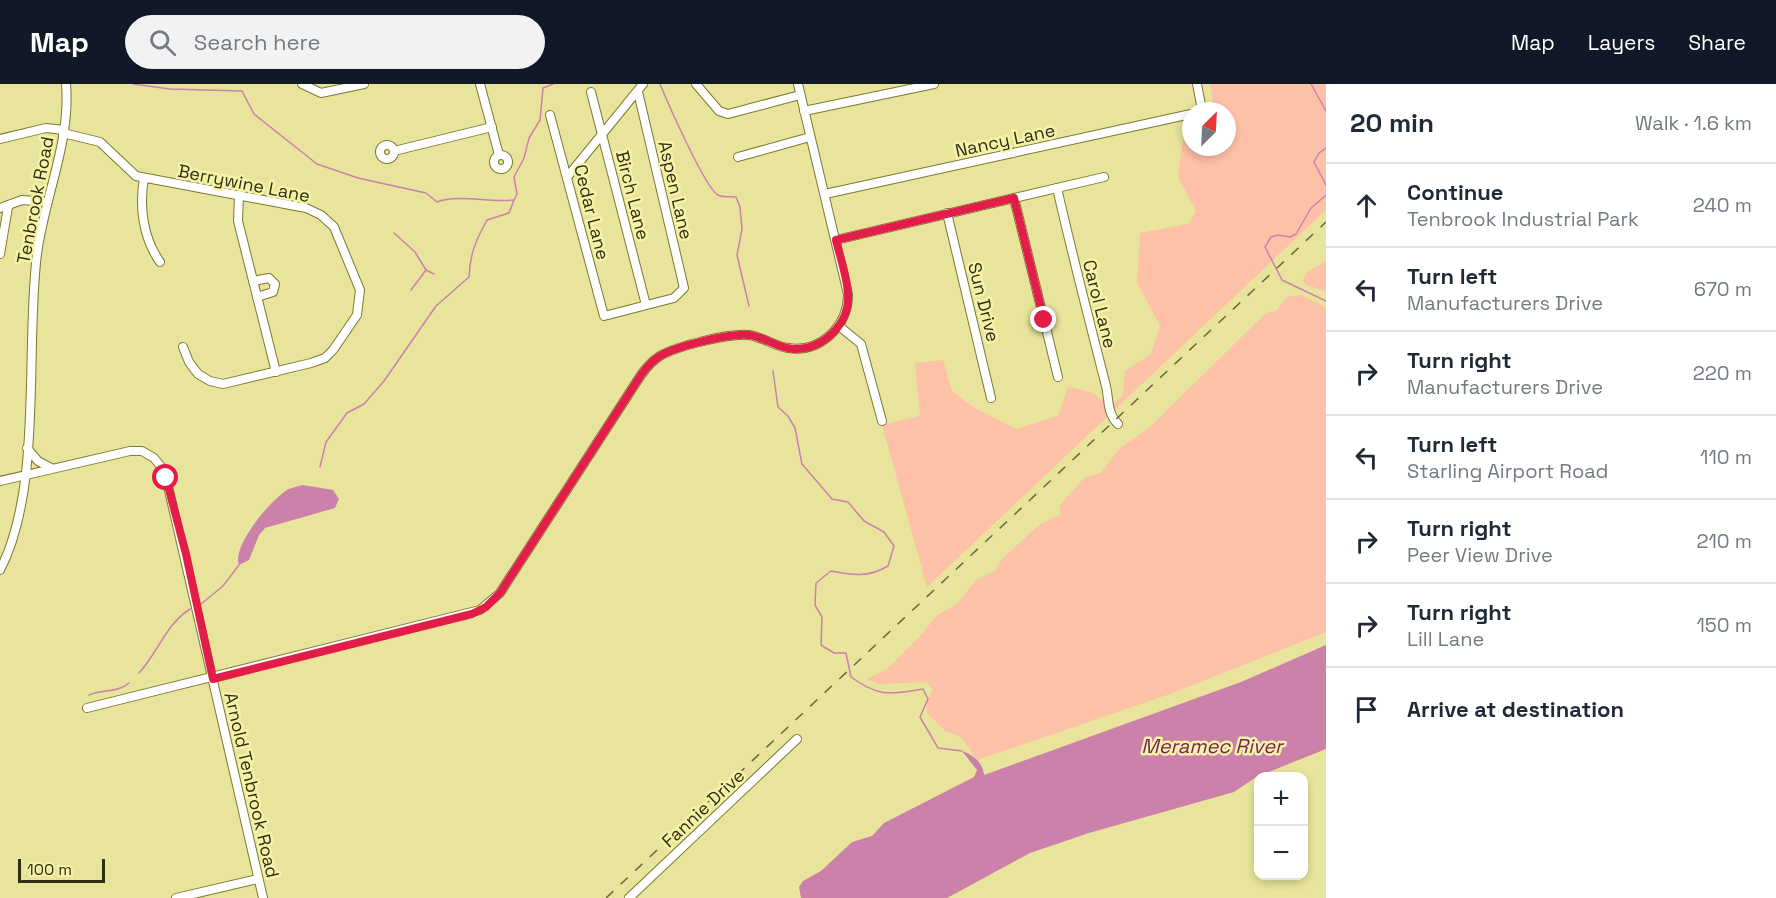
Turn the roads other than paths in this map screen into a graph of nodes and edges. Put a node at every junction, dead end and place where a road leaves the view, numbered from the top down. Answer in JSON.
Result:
{"nodes":[{"id":1,"x":66,"y":84,"type":"edge"},
{"id":2,"x":302,"y":84,"type":"edge"},
{"id":3,"x":364,"y":84,"type":"edge"},
{"id":4,"x":480,"y":84,"type":"edge"},
{"id":5,"x":643,"y":84,"type":"edge"},
{"id":6,"x":696,"y":84,"type":"edge"},
{"id":7,"x":798,"y":84,"type":"edge"},
{"id":8,"x":934,"y":84,"type":"edge"},
{"id":9,"x":1197,"y":84,"type":"edge"},
{"id":10,"x":591,"y":92,"type":"dead end"},
{"id":11,"x":638,"y":92,"type":"junction"},
{"id":12,"x":800,"y":95,"type":"junction"},
{"id":13,"x":1199,"y":102,"type":"edge"},
{"id":14,"x":804,"y":111,"type":"junction"},
{"id":15,"x":550,"y":115,"type":"dead end"},
{"id":16,"x":1182,"y":116,"type":"edge"},
{"id":17,"x":492,"y":127,"type":"junction"},
{"id":18,"x":64,"y":131,"type":"junction"},
{"id":19,"x":603,"y":134,"type":"junction"},
{"id":20,"x":810,"y":137,"type":"junction"},
{"id":21,"x":0,"y":139,"type":"edge"},
{"id":22,"x":394,"y":151,"type":"dead end"},
{"id":23,"x":499,"y":155,"type":"dead end"},
{"id":24,"x":738,"y":157,"type":"dead end"},
{"id":25,"x":568,"y":176,"type":"junction"},
{"id":26,"x":1104,"y":177,"type":"dead end"},
{"id":27,"x":144,"y":178,"type":"junction"},
{"id":28,"x":1056,"y":188,"type":"junction"},
{"id":29,"x":825,"y":194,"type":"junction"},
{"id":30,"x":239,"y":195,"type":"junction"},
{"id":31,"x":1014,"y":198,"type":"junction"},
{"id":32,"x":47,"y":202,"type":"junction"},
{"id":33,"x":4,"y":208,"type":"edge"},
{"id":34,"x":947,"y":213,"type":"junction"},
{"id":35,"x":836,"y":240,"type":"junction"},
{"id":36,"x":0,"y":254,"type":"edge"},
{"id":37,"x":160,"y":262,"type":"dead end"},
{"id":38,"x":253,"y":281,"type":"junction"},
{"id":39,"x":257,"y":297,"type":"junction"},
{"id":40,"x":646,"y":305,"type":"junction"},
{"id":41,"x":839,"y":326,"type":"junction"},
{"id":42,"x":183,"y":347,"type":"dead end"},
{"id":43,"x":276,"y":372,"type":"junction"},
{"id":44,"x":1058,"y":377,"type":"dead end"},
{"id":45,"x":991,"y":398,"type":"dead end"},
{"id":46,"x":882,"y":421,"type":"dead end"},
{"id":47,"x":1118,"y":424,"type":"dead end"},
{"id":48,"x":27,"y":448,"type":"junction"},
{"id":49,"x":51,"y":468,"type":"junction"},
{"id":50,"x":25,"y":474,"type":"junction"},
{"id":51,"x":4,"y":480,"type":"edge"},
{"id":52,"x":22,"y":494,"type":"junction"},
{"id":53,"x":0,"y":570,"type":"edge"},
{"id":54,"x":213,"y":679,"type":"junction"},
{"id":55,"x":87,"y":708,"type":"dead end"},
{"id":56,"x":797,"y":739,"type":"dead end"},
{"id":57,"x":258,"y":879,"type":"junction"},
{"id":58,"x":176,"y":898,"type":"edge"},
{"id":59,"x":263,"y":898,"type":"edge"},
{"id":60,"x":629,"y":898,"type":"edge"}],
"edges":[{"from":1,"to":18,"type":"street","name":"Tenbrook Road"},
{"from":2,"to":3,"type":"street"},
{"from":4,"to":17,"type":"street"},
{"from":5,"to":11,"type":"street"},
{"from":6,"to":12,"type":"street"},
{"from":7,"to":12,"type":"street"},
{"from":8,"to":14,"type":"street"},
{"from":9,"to":13,"type":"street"},
{"from":10,"to":19,"type":"street","name":"Birch Lane"},
{"from":11,"to":19,"type":"street"},
{"from":11,"to":40,"type":"street","name":"Aspen Lane"},
{"from":12,"to":14,"type":"street"},
{"from":14,"to":20,"type":"street"},
{"from":15,"to":25,"type":"street","name":"Cedar Lane"},
{"from":16,"to":29,"type":"street","name":"Nancy Lane"},
{"from":17,"to":22,"type":"street"},
{"from":17,"to":23,"type":"street"},
{"from":18,"to":21,"type":"street","name":"Berrywine Lane"},
{"from":18,"to":27,"type":"street","name":"Berrywine Lane"},
{"from":18,"to":32,"type":"street","name":"Tenbrook Road"},
{"from":19,"to":25,"type":"street"},
{"from":19,"to":40,"type":"street","name":"Birch Lane"},
{"from":20,"to":24,"type":"street"},
{"from":20,"to":29,"type":"street"},
{"from":25,"to":40,"type":"street","name":"Cedar Lane"},
{"from":26,"to":28,"type":"street"},
{"from":27,"to":30,"type":"street","name":"Berrywine Lane"},
{"from":27,"to":37,"type":"street"},
{"from":28,"to":31,"type":"street"},
{"from":28,"to":47,"type":"street","name":"Carol Lane"},
{"from":29,"to":35,"type":"street"},
{"from":30,"to":38,"type":"street"},
{"from":30,"to":43,"type":"street","name":"Berrywine Lane"},
{"from":31,"to":34,"type":"street"},
{"from":31,"to":44,"type":"street"},
{"from":32,"to":33,"type":"street"},
{"from":32,"to":48,"type":"street","name":"Tenbrook Road"},
{"from":33,"to":36,"type":"street"},
{"from":34,"to":35,"type":"street"},
{"from":34,"to":45,"type":"street","name":"Sun Drive"},
{"from":35,"to":41,"type":"street"},
{"from":38,"to":39,"type":"street"},
{"from":38,"to":39,"type":"street"},
{"from":39,"to":43,"type":"street"},
{"from":41,"to":46,"type":"street"},
{"from":41,"to":54,"type":"street"},
{"from":42,"to":43,"type":"street","name":"Berrywine Lane"},
{"from":48,"to":49,"type":"street"},
{"from":48,"to":50,"type":"street","name":"Tenbrook Road"},
{"from":49,"to":50,"type":"street","name":"Arnold Tenbrook Road"},
{"from":49,"to":54,"type":"street","name":"Arnold Tenbrook Road"},
{"from":50,"to":51,"type":"street"},
{"from":50,"to":52,"type":"street","name":"Tenbrook Road"},
{"from":51,"to":52,"type":"street"},
{"from":52,"to":53,"type":"street","name":"Tenbrook Road"},
{"from":54,"to":55,"type":"street"},
{"from":54,"to":57,"type":"street","name":"Arnold Tenbrook Road"},
{"from":56,"to":60,"type":"street","name":"Fannie Drive"},
{"from":57,"to":58,"type":"street"},
{"from":57,"to":59,"type":"street","name":"Arnold Tenbrook Road"}]}
